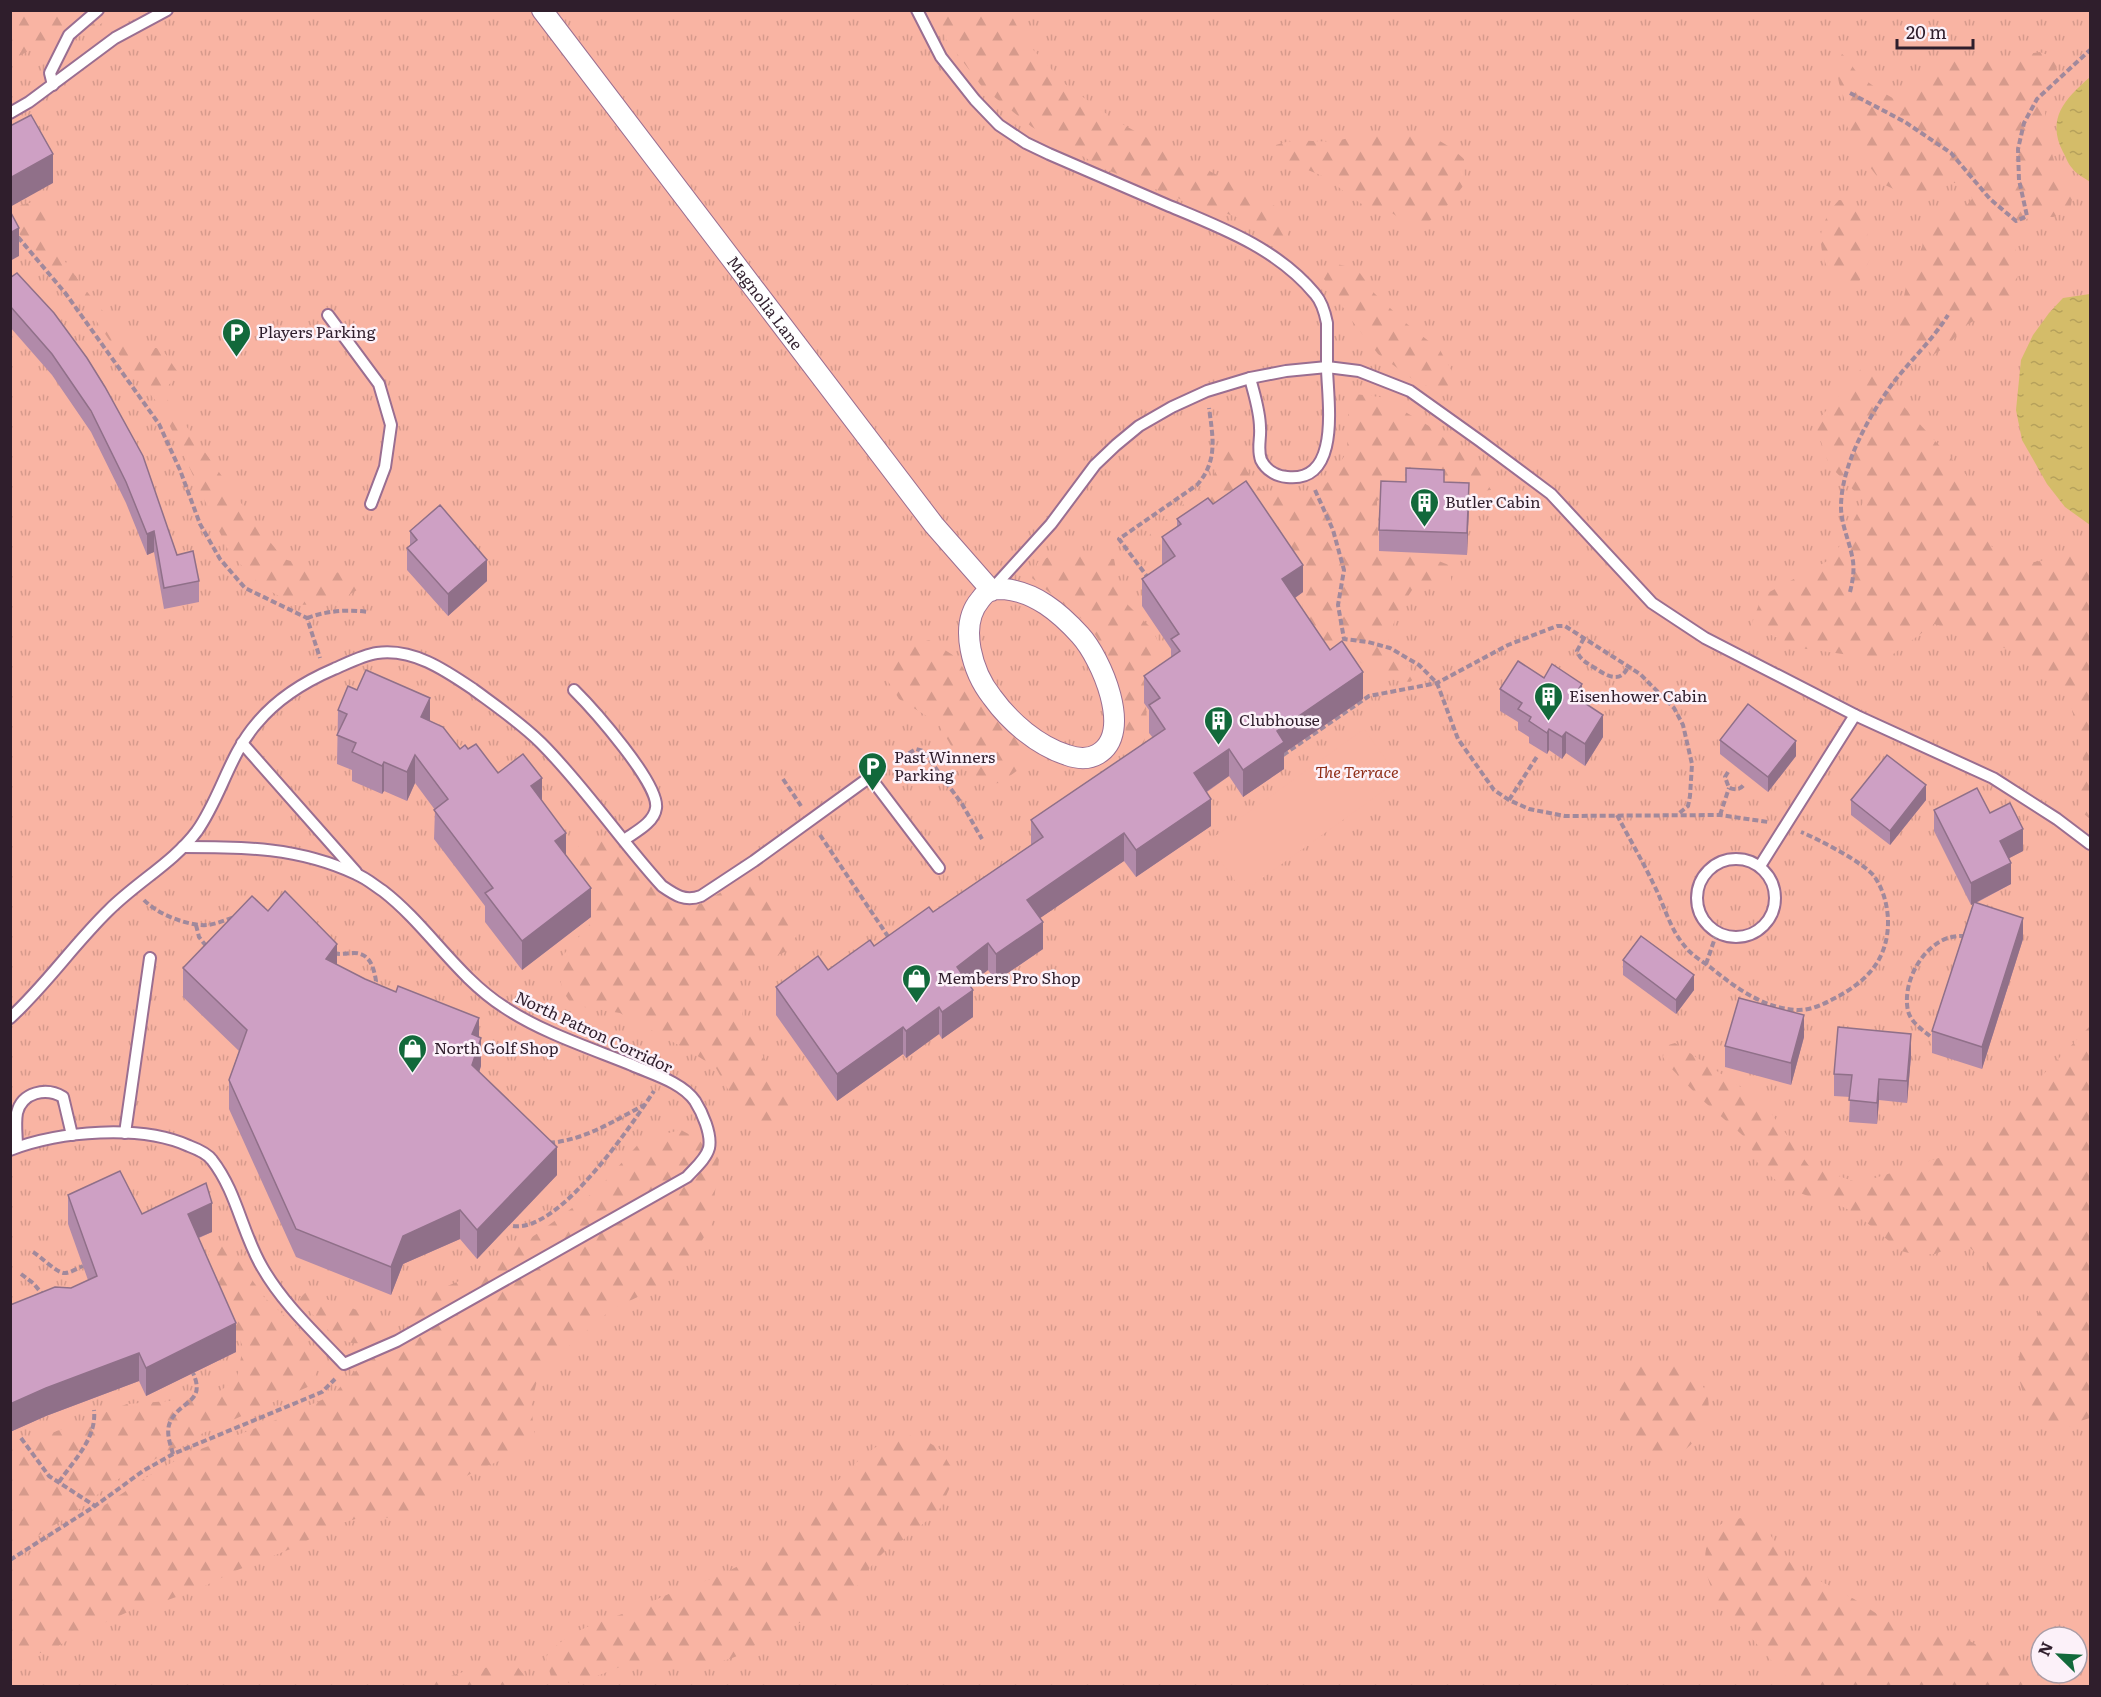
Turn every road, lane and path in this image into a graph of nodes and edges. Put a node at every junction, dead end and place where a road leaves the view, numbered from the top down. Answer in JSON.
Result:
{"nodes":[{"id":1,"x":98,"y":10,"type":"edge"},
{"id":2,"x":167,"y":10,"type":"edge"},
{"id":3,"x":542,"y":10,"type":"edge"},
{"id":4,"x":917,"y":10,"type":"edge"},
{"id":5,"x":2091,"y":50,"type":"edge"},
{"id":6,"x":53,"y":85,"type":"junction"},
{"id":7,"x":1850,"y":93,"type":"dead end"},
{"id":8,"x":10,"y":113,"type":"edge"},
{"id":9,"x":16,"y":236,"type":"edge"},
{"id":10,"x":328,"y":315,"type":"dead end"},
{"id":11,"x":1948,"y":315,"type":"dead end"},
{"id":12,"x":1327,"y":367,"type":"junction"},
{"id":13,"x":1250,"y":378,"type":"junction"},
{"id":14,"x":1207,"y":392,"type":"junction"},
{"id":15,"x":1312,"y":485,"type":"dead end"},
{"id":16,"x":370,"y":504,"type":"dead end"},
{"id":17,"x":1153,"y":585,"type":"edge"},
{"id":18,"x":991,"y":590,"type":"junction"},
{"id":19,"x":1850,"y":592,"type":"dead end"},
{"id":20,"x":368,"y":612,"type":"dead end"},
{"id":21,"x":307,"y":618,"type":"junction"},
{"id":22,"x":1584,"y":638,"type":"junction"},
{"id":23,"x":1628,"y":667,"type":"junction"},
{"id":24,"x":324,"y":673,"type":"junction"},
{"id":25,"x":1437,"y":683,"type":"junction"},
{"id":26,"x":574,"y":690,"type":"dead end"},
{"id":27,"x":1855,"y":715,"type":"junction"},
{"id":28,"x":242,"y":742,"type":"junction"},
{"id":29,"x":1283,"y":755,"type":"edge"},
{"id":30,"x":1538,"y":755,"type":"dead end"},
{"id":31,"x":900,"y":758,"type":"dead end"},
{"id":32,"x":1728,"y":772,"type":"dead end"},
{"id":33,"x":783,"y":779,"type":"dead end"},
{"id":34,"x":1745,"y":783,"type":"dead end"},
{"id":35,"x":1729,"y":788,"type":"junction"},
{"id":36,"x":1509,"y":800,"type":"junction"},
{"id":37,"x":802,"y":808,"type":"dead end"},
{"id":38,"x":1678,"y":814,"type":"junction"},
{"id":39,"x":1617,"y":815,"type":"junction"},
{"id":40,"x":1720,"y":815,"type":"junction"},
{"id":41,"x":1786,"y":826,"type":"junction"},
{"id":42,"x":815,"y":828,"type":"dead end"},
{"id":43,"x":982,"y":839,"type":"dead end"},
{"id":44,"x":624,"y":840,"type":"junction"},
{"id":45,"x":2091,"y":844,"type":"edge"},
{"id":46,"x":183,"y":847,"type":"junction"},
{"id":47,"x":1760,"y":866,"type":"junction"},
{"id":48,"x":939,"y":868,"type":"dead end"},
{"id":49,"x":358,"y":874,"type":"junction"},
{"id":50,"x":134,"y":888,"type":"junction"},
{"id":51,"x":243,"y":914,"type":"edge"},
{"id":52,"x":196,"y":924,"type":"junction"},
{"id":53,"x":1717,"y":932,"type":"junction"},
{"id":54,"x":1963,"y":936,"type":"edge"},
{"id":55,"x":894,"y":945,"type":"edge"},
{"id":56,"x":209,"y":950,"type":"edge"},
{"id":57,"x":328,"y":951,"type":"edge"},
{"id":58,"x":150,"y":958,"type":"dead end"},
{"id":59,"x":1706,"y":964,"type":"junction"},
{"id":60,"x":369,"y":991,"type":"edge"},
{"id":61,"x":10,"y":1018,"type":"edge"},
{"id":62,"x":1930,"y":1036,"type":"dead end"},
{"id":63,"x":663,"y":1078,"type":"junction"},
{"id":64,"x":645,"y":1105,"type":"junction"},
{"id":65,"x":125,"y":1133,"type":"junction"},
{"id":66,"x":72,"y":1134,"type":"junction"},
{"id":67,"x":540,"y":1143,"type":"edge"},
{"id":68,"x":14,"y":1148,"type":"edge"},
{"id":69,"x":513,"y":1226,"type":"dead end"},
{"id":70,"x":33,"y":1252,"type":"dead end"},
{"id":71,"x":83,"y":1266,"type":"edge"},
{"id":72,"x":21,"y":1274,"type":"dead end"},
{"id":73,"x":49,"y":1305,"type":"edge"},
{"id":74,"x":344,"y":1364,"type":"junction"},
{"id":75,"x":193,"y":1373,"type":"dead end"},
{"id":76,"x":94,"y":1410,"type":"dead end"},
{"id":77,"x":21,"y":1438,"type":"dead end"},
{"id":78,"x":173,"y":1454,"type":"junction"},
{"id":79,"x":59,"y":1482,"type":"junction"},
{"id":80,"x":95,"y":1506,"type":"junction"},
{"id":81,"x":10,"y":1560,"type":"edge"}],
"edges":[{"from":1,"to":6,"type":"lane"},
{"from":2,"to":6,"type":"lane"},
{"from":3,"to":18,"type":"street","name":"Magnolia Lane"},
{"from":4,"to":12,"type":"lane"},
{"from":5,"to":7,"type":"path"},
{"from":6,"to":8,"type":"lane"},
{"from":9,"to":21,"type":"path"},
{"from":10,"to":16,"type":"lane"},
{"from":11,"to":19,"type":"path"},
{"from":12,"to":13,"type":"lane"},
{"from":12,"to":13,"type":"lane"},
{"from":12,"to":27,"type":"lane"},
{"from":13,"to":14,"type":"lane"},
{"from":14,"to":17,"type":"path"},
{"from":14,"to":18,"type":"lane"},
{"from":15,"to":25,"type":"path"},
{"from":18,"to":18,"type":"street"},
{"from":20,"to":21,"type":"path"},
{"from":21,"to":24,"type":"path"},
{"from":22,"to":23,"type":"path"},
{"from":22,"to":23,"type":"path"},
{"from":22,"to":25,"type":"path"},
{"from":23,"to":38,"type":"path"},
{"from":24,"to":28,"type":"lane"},
{"from":24,"to":44,"type":"lane"},
{"from":25,"to":29,"type":"path"},
{"from":25,"to":36,"type":"path"},
{"from":26,"to":44,"type":"lane"},
{"from":27,"to":41,"type":"lane"},
{"from":27,"to":45,"type":"lane"},
{"from":28,"to":46,"type":"lane"},
{"from":28,"to":49,"type":"lane"},
{"from":30,"to":36,"type":"path"},
{"from":31,"to":43,"type":"path"},
{"from":32,"to":35,"type":"path"},
{"from":33,"to":37,"type":"path"},
{"from":34,"to":35,"type":"path"},
{"from":35,"to":40,"type":"path"},
{"from":36,"to":39,"type":"path"},
{"from":38,"to":39,"type":"path"},
{"from":38,"to":40,"type":"path"},
{"from":39,"to":59,"type":"path"},
{"from":40,"to":41,"type":"path"},
{"from":41,"to":47,"type":"lane"},
{"from":41,"to":59,"type":"path"},
{"from":42,"to":55,"type":"path"},
{"from":44,"to":48,"type":"lane"},
{"from":46,"to":49,"type":"lane","name":"North Patron Corridor"},
{"from":46,"to":50,"type":"lane"},
{"from":47,"to":53,"type":"lane"},
{"from":47,"to":53,"type":"lane"},
{"from":49,"to":63,"type":"lane","name":"North Patron Corridor"},
{"from":50,"to":52,"type":"path"},
{"from":50,"to":61,"type":"lane"},
{"from":51,"to":52,"type":"path"},
{"from":52,"to":56,"type":"path"},
{"from":53,"to":59,"type":"path"},
{"from":54,"to":62,"type":"path"},
{"from":57,"to":60,"type":"path"},
{"from":58,"to":65,"type":"lane"},
{"from":63,"to":64,"type":"path"},
{"from":63,"to":74,"type":"lane","name":"North Patron Corridor"},
{"from":64,"to":67,"type":"path"},
{"from":64,"to":69,"type":"path"},
{"from":65,"to":66,"type":"lane"},
{"from":65,"to":74,"type":"lane"},
{"from":66,"to":68,"type":"lane"},
{"from":66,"to":68,"type":"lane"},
{"from":70,"to":71,"type":"path"},
{"from":72,"to":73,"type":"path"},
{"from":74,"to":78,"type":"path"},
{"from":75,"to":78,"type":"path"},
{"from":76,"to":79,"type":"path"},
{"from":77,"to":79,"type":"path"},
{"from":78,"to":80,"type":"path"},
{"from":79,"to":80,"type":"path"},
{"from":80,"to":81,"type":"path"}]}
